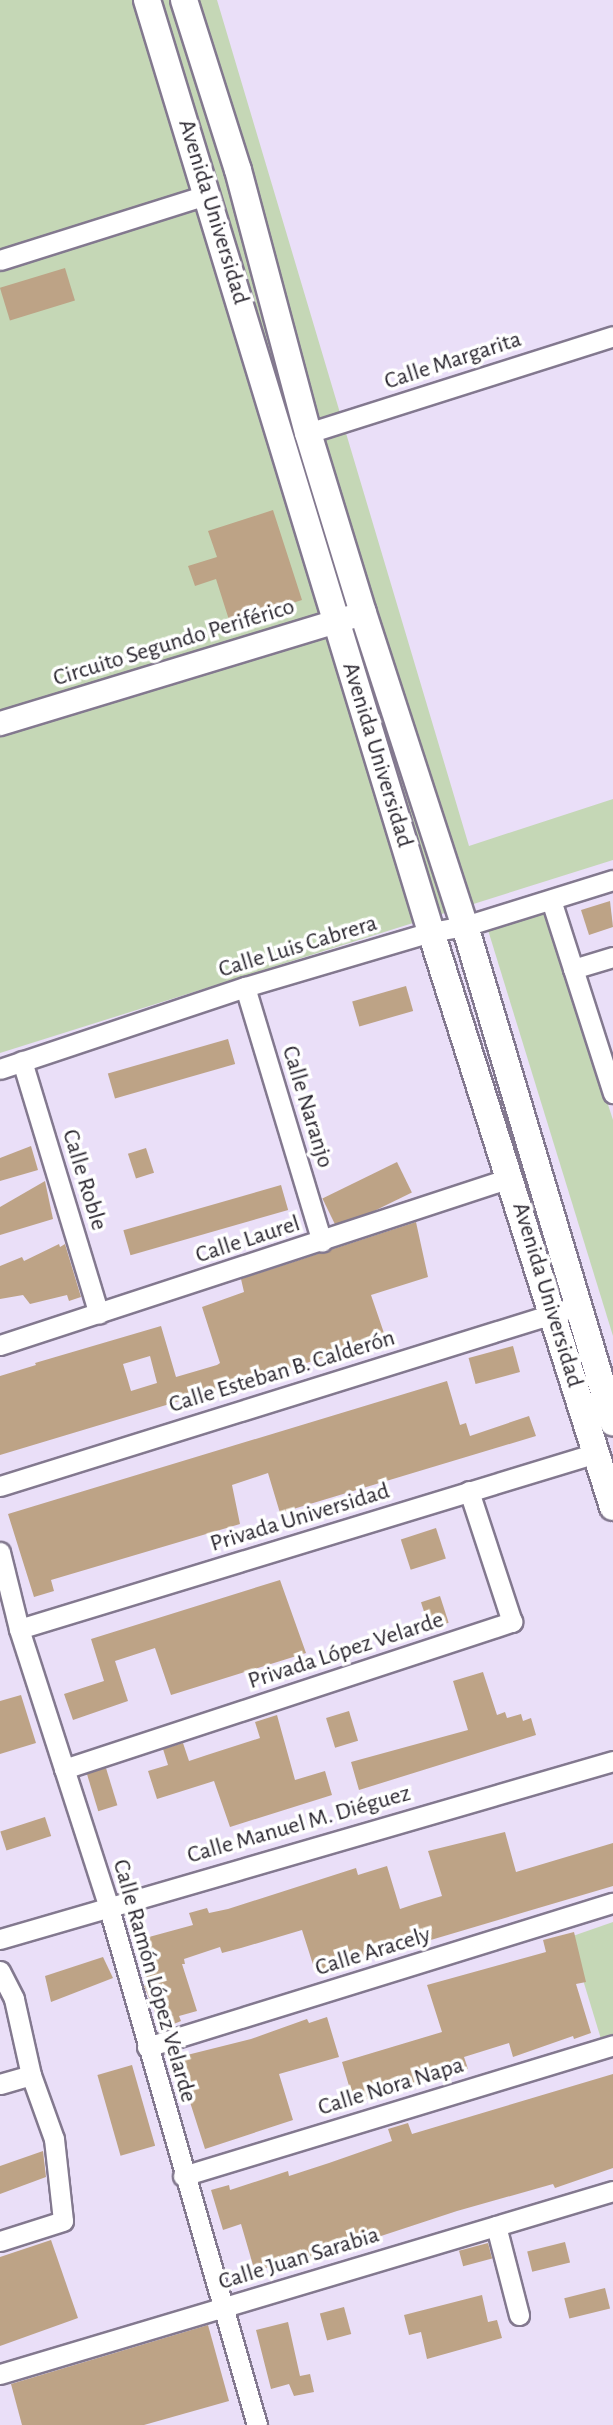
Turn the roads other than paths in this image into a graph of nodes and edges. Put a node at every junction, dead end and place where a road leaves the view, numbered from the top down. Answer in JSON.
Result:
{"nodes":[{"id":1,"x":147,"y":0,"type":"edge"},
{"id":2,"x":184,"y":0,"type":"edge"},
{"id":3,"x":209,"y":194,"type":"junction"},
{"id":4,"x":0,"y":260,"type":"edge"},
{"id":5,"x":613,"y":336,"type":"edge"},
{"id":6,"x":308,"y":433,"type":"junction"},
{"id":7,"x":363,"y":614,"type":"junction"},
{"id":8,"x":336,"y":622,"type":"junction"},
{"id":9,"x":0,"y":723,"type":"edge"},
{"id":10,"x":613,"y":880,"type":"edge"},
{"id":11,"x":551,"y":900,"type":"junction"},
{"id":12,"x":465,"y":926,"type":"junction"},
{"id":13,"x":431,"y":933,"type":"junction"},
{"id":14,"x":613,"y":957,"type":"edge"},
{"id":15,"x":573,"y":969,"type":"junction"},
{"id":16,"x":245,"y":987,"type":"junction"},
{"id":17,"x":22,"y":1061,"type":"junction"},
{"id":18,"x":0,"y":1069,"type":"edge"},
{"id":19,"x":612,"y":1086,"type":"edge"},
{"id":20,"x":510,"y":1178,"type":"junction"},
{"id":21,"x":322,"y":1242,"type":"junction"},
{"id":22,"x":578,"y":1306,"type":"junction"},
{"id":23,"x":553,"y":1313,"type":"junction"},
{"id":24,"x":99,"y":1314,"type":"junction"},
{"id":25,"x":0,"y":1345,"type":"edge"},
{"id":26,"x":613,"y":1422,"type":"edge"},
{"id":27,"x":596,"y":1453,"type":"junction"},
{"id":28,"x":0,"y":1486,"type":"edge"},
{"id":29,"x":469,"y":1491,"type":"junction"},
{"id":30,"x":613,"y":1507,"type":"edge"},
{"id":31,"x":0,"y":1552,"type":"edge"},
{"id":32,"x":19,"y":1629,"type":"junction"},
{"id":33,"x":613,"y":1761,"type":"edge"},
{"id":34,"x":64,"y":1769,"type":"junction"},
{"id":35,"x":613,"y":1903,"type":"edge"},
{"id":36,"x":108,"y":1905,"type":"junction"},
{"id":37,"x":0,"y":1939,"type":"edge"},
{"id":38,"x":0,"y":1971,"type":"edge"},
{"id":39,"x":613,"y":2045,"type":"edge"},
{"id":40,"x":147,"y":2047,"type":"junction"},
{"id":41,"x":32,"y":2075,"type":"junction"},
{"id":42,"x":0,"y":2084,"type":"edge"},
{"id":43,"x":183,"y":2176,"type":"junction"},
{"id":44,"x":613,"y":2191,"type":"edge"},
{"id":45,"x":496,"y":2226,"type":"junction"},
{"id":46,"x":0,"y":2241,"type":"edge"},
{"id":47,"x":222,"y":2307,"type":"junction"},
{"id":48,"x":519,"y":2315,"type":"dead end"},
{"id":49,"x":0,"y":2374,"type":"edge"},
{"id":50,"x":257,"y":2425,"type":"edge"}],
"edges":[{"from":1,"to":3,"type":"main road","name":"Avenida Universidad"},
{"from":2,"to":6,"type":"main road","name":"Avenida Universidad"},
{"from":3,"to":4,"type":"street"},
{"from":3,"to":8,"type":"main road","name":"Avenida Universidad"},
{"from":5,"to":6,"type":"street","name":"Calle Margarita"},
{"from":6,"to":7,"type":"main road","name":"Avenida Universidad"},
{"from":7,"to":8,"type":"street","name":"Circuito Segundo Periférico"},
{"from":7,"to":12,"type":"main road","name":"Avenida Universidad"},
{"from":8,"to":9,"type":"street","name":"Circuito Segundo Periférico"},
{"from":8,"to":13,"type":"main road","name":"Avenida Universidad"},
{"from":10,"to":11,"type":"street","name":"Calle Luis Cabrera"},
{"from":11,"to":12,"type":"street","name":"Calle Luis Cabrera"},
{"from":11,"to":15,"type":"street"},
{"from":12,"to":13,"type":"street","name":"Calle Luis Cabrera"},
{"from":12,"to":22,"type":"main road","name":"Avenida Universidad"},
{"from":13,"to":16,"type":"street","name":"Calle Luis Cabrera"},
{"from":13,"to":20,"type":"main road","name":"Avenida Universidad"},
{"from":14,"to":15,"type":"street"},
{"from":15,"to":19,"type":"street"},
{"from":16,"to":17,"type":"street","name":"Calle Luis Cabrera"},
{"from":16,"to":21,"type":"street","name":"Calle Naranjo"},
{"from":17,"to":18,"type":"street","name":"Calle Luis Cabrera"},
{"from":17,"to":24,"type":"street","name":"Calle Roble"},
{"from":20,"to":21,"type":"street","name":"Calle Laurel"},
{"from":20,"to":23,"type":"main road","name":"Avenida Universidad"},
{"from":21,"to":24,"type":"street","name":"Calle Laurel"},
{"from":22,"to":23,"type":"street","name":"Calle Esteban B. Calderón"},
{"from":22,"to":26,"type":"main road","name":"Avenida Universidad"},
{"from":23,"to":27,"type":"main road","name":"Avenida Universidad"},
{"from":23,"to":28,"type":"street","name":"Calle Esteban B. Calderón"},
{"from":24,"to":25,"type":"street","name":"Calle Laurel"},
{"from":27,"to":29,"type":"street","name":"Privada Universidad"},
{"from":27,"to":30,"type":"main road","name":"Avenida Universidad"},
{"from":29,"to":32,"type":"street","name":"Privada Universidad"},
{"from":29,"to":34,"type":"street","name":"Privada López Velarde"},
{"from":31,"to":32,"type":"street","name":"Calle Ramón López Velarde"},
{"from":32,"to":34,"type":"street","name":"Calle Ramón López Velarde"},
{"from":33,"to":36,"type":"street","name":"Calle Manuel M. Diéguez"},
{"from":34,"to":36,"type":"street","name":"Calle Ramón López Velarde"},
{"from":35,"to":40,"type":"street","name":"Calle Aracely"},
{"from":36,"to":37,"type":"street","name":"Calle Manuel M. Diéguez"},
{"from":36,"to":40,"type":"street","name":"Calle Ramón López Velarde"},
{"from":38,"to":41,"type":"street"},
{"from":39,"to":43,"type":"street","name":"Calle Nora Napa"},
{"from":40,"to":43,"type":"street","name":"Calle Ramón López Velarde"},
{"from":41,"to":42,"type":"street"},
{"from":41,"to":46,"type":"street"},
{"from":43,"to":47,"type":"street","name":"Calle Ramón López Velarde"},
{"from":44,"to":45,"type":"street","name":"Calle Juan Sarabia"},
{"from":45,"to":47,"type":"street","name":"Calle Juan Sarabia"},
{"from":45,"to":48,"type":"street"},
{"from":47,"to":49,"type":"street","name":"Calle Juan Sarabia"},
{"from":47,"to":50,"type":"street","name":"Calle Ramón López Velarde"}]}
